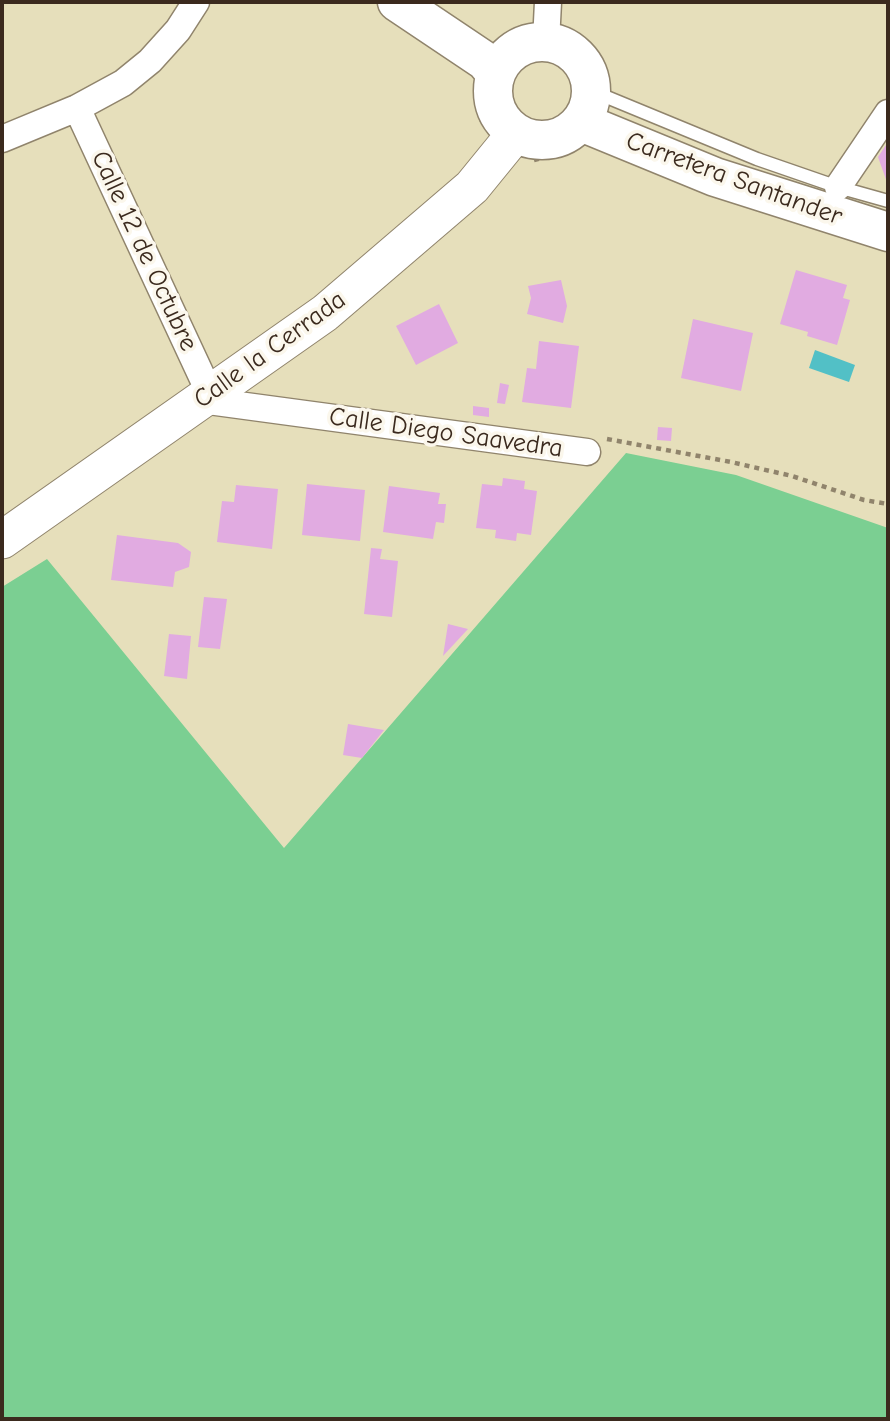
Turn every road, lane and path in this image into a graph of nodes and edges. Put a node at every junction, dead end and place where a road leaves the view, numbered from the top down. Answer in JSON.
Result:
{"nodes":[{"id":1,"x":196,"y":2,"type":"edge"},
{"id":2,"x":397,"y":2,"type":"edge"},
{"id":3,"x":548,"y":2,"type":"edge"},
{"id":4,"x":546,"y":42,"type":"junction"},
{"id":5,"x":485,"y":81,"type":"junction"},
{"id":6,"x":587,"y":106,"type":"junction"},
{"id":7,"x":77,"y":108,"type":"junction"},
{"id":8,"x":888,"y":113,"type":"edge"},
{"id":9,"x":499,"y":133,"type":"junction"},
{"id":10,"x":2,"y":139,"type":"edge"},
{"id":11,"x":838,"y":187,"type":"junction"},
{"id":12,"x":888,"y":201,"type":"edge"},
{"id":13,"x":888,"y":232,"type":"edge"},
{"id":14,"x":206,"y":397,"type":"junction"},
{"id":15,"x":587,"y":452,"type":"joint"},
{"id":16,"x":888,"y":504,"type":"edge"},
{"id":17,"x":4,"y":534,"type":"edge"}],
"edges":[{"from":1,"to":7,"type":"street"},
{"from":2,"to":5,"type":"highway"},
{"from":3,"to":4,"type":"street"},
{"from":4,"to":5,"type":"highway"},
{"from":4,"to":6,"type":"highway"},
{"from":5,"to":9,"type":"highway"},
{"from":5,"to":9,"type":"path"},
{"from":6,"to":9,"type":"highway"},
{"from":6,"to":11,"type":"lane","name":"Carretera Santander"},
{"from":6,"to":13,"type":"highway","name":"Carretera Santander"},
{"from":7,"to":10,"type":"street"},
{"from":7,"to":14,"type":"street","name":"Calle 12 de Octubre"},
{"from":8,"to":11,"type":"street"},
{"from":9,"to":14,"type":"street","name":"Calle la Cerrada"},
{"from":11,"to":12,"type":"lane","name":"Carretera Santander"},
{"from":14,"to":15,"type":"street","name":"Calle Diego Saavedra"},
{"from":14,"to":17,"type":"street","name":"Calle la Cerrada"},
{"from":15,"to":16,"type":"path","name":"Calle Diego Saavedra"}]}
